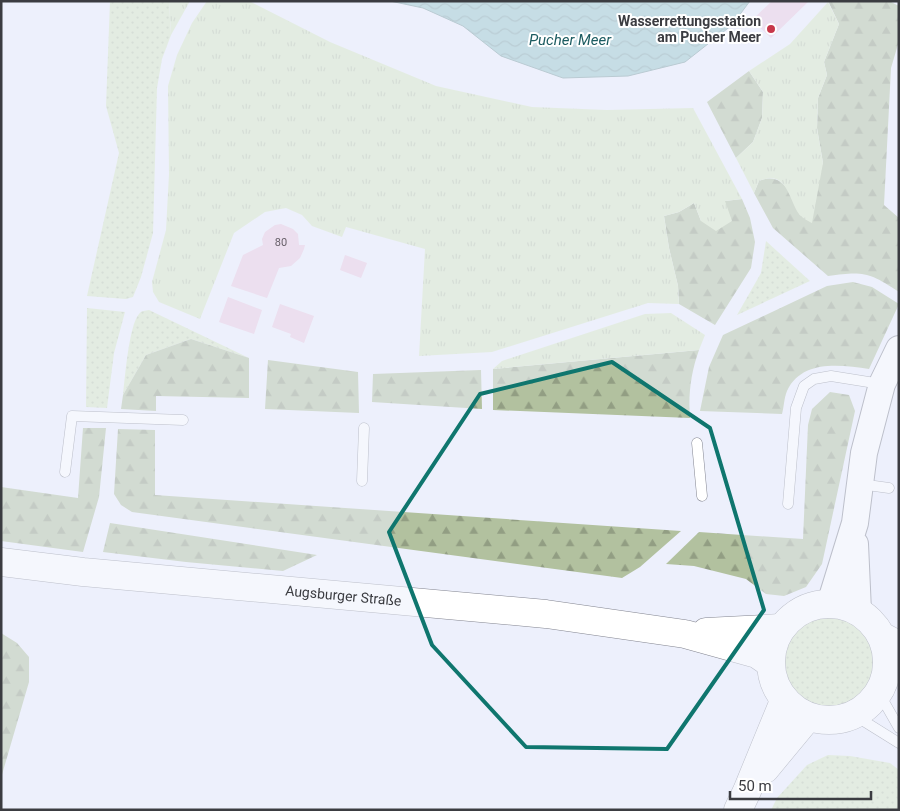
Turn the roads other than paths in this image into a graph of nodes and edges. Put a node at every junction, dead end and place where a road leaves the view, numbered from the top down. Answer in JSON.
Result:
{"nodes":[{"id":1,"x":899,"y":348,"type":"edge"},
{"id":2,"x":882,"y":384,"type":"junction"},
{"id":3,"x":183,"y":420,"type":"dead end"},
{"id":4,"x":364,"y":428,"type":"dead end"},
{"id":5,"x":697,"y":443,"type":"dead end"},
{"id":6,"x":65,"y":472,"type":"dead end"},
{"id":7,"x":362,"y":481,"type":"dead end"},
{"id":8,"x":860,"y":484,"type":"junction"},
{"id":9,"x":889,"y":488,"type":"dead end"},
{"id":10,"x":702,"y":496,"type":"dead end"},
{"id":11,"x":788,"y":504,"type":"dead end"},
{"id":12,"x":854,"y":523,"type":"junction"},
{"id":13,"x":1,"y":562,"type":"edge"},
{"id":14,"x":830,"y":604,"type":"junction"},
{"id":15,"x":858,"y":611,"type":"junction"},
{"id":16,"x":781,"y":628,"type":"junction"},
{"id":17,"x":686,"y":634,"type":"junction"},
{"id":18,"x":891,"y":652,"type":"edge"},
{"id":19,"x":770,"y":663,"type":"junction"},
{"id":20,"x":879,"y":693,"type":"junction"},
{"id":21,"x":784,"y":701,"type":"junction"},
{"id":22,"x":854,"y":715,"type":"junction"},
{"id":23,"x":808,"y":717,"type":"junction"},
{"id":24,"x":899,"y":728,"type":"edge"},
{"id":25,"x":899,"y":743,"type":"edge"},
{"id":26,"x":743,"y":801,"type":"edge"}],
"edges":[{"from":1,"to":2,"type":"main road"},
{"from":2,"to":8,"type":"main road"},
{"from":2,"to":11,"type":"lane"},
{"from":3,"to":6,"type":"lane"},
{"from":4,"to":7,"type":"lane"},
{"from":5,"to":10,"type":"lane"},
{"from":8,"to":9,"type":"lane"},
{"from":8,"to":12,"type":"main road"},
{"from":12,"to":14,"type":"main road"},
{"from":12,"to":15,"type":"main road"},
{"from":13,"to":17,"type":"main road","name":"Augsburger Straße"},
{"from":14,"to":15,"type":"main road"},
{"from":14,"to":16,"type":"main road"},
{"from":15,"to":18,"type":"main road"},
{"from":16,"to":17,"type":"main road","name":"Augsburger Straße"},
{"from":16,"to":19,"type":"main road"},
{"from":17,"to":19,"type":"main road","name":"Augsburger Straße"},
{"from":18,"to":20,"type":"main road"},
{"from":19,"to":21,"type":"main road"},
{"from":20,"to":22,"type":"main road"},
{"from":20,"to":24,"type":"lane"},
{"from":21,"to":23,"type":"main road"},
{"from":21,"to":26,"type":"main road"},
{"from":22,"to":23,"type":"main road"},
{"from":22,"to":25,"type":"lane"},
{"from":23,"to":26,"type":"main road"}]}
